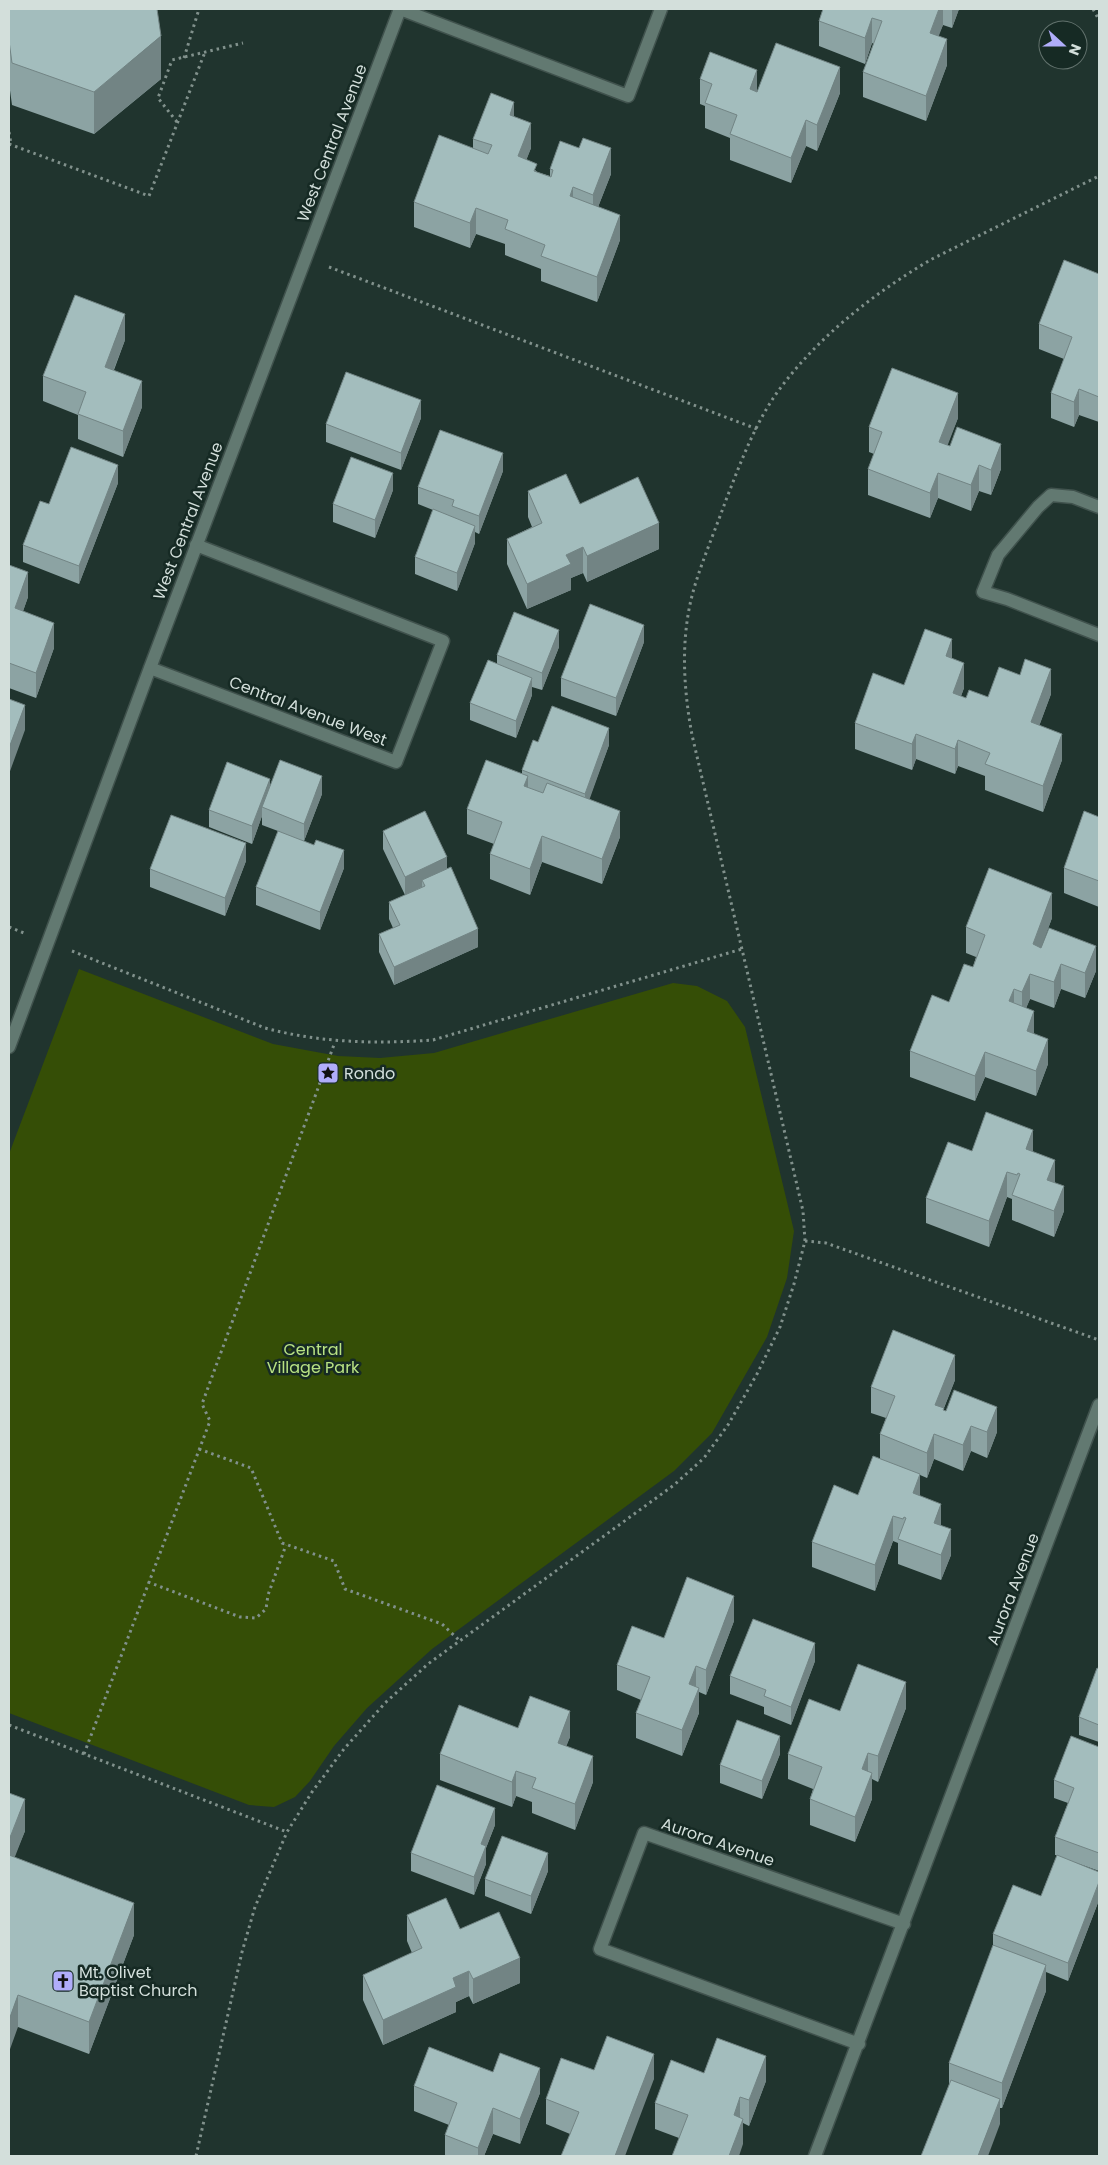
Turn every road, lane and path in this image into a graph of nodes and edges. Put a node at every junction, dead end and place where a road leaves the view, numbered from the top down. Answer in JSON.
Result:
{"nodes":[{"id":1,"x":199,"y":9,"type":"edge"},
{"id":2,"x":400,"y":9,"type":"edge"},
{"id":3,"x":661,"y":9,"type":"edge"},
{"id":4,"x":1093,"y":9,"type":"edge"},
{"id":5,"x":1099,"y":20,"type":"edge"},
{"id":6,"x":243,"y":43,"type":"dead end"},
{"id":7,"x":205,"y":52,"type":"junction"},
{"id":8,"x":184,"y":58,"type":"junction"},
{"id":9,"x":178,"y":122,"type":"junction"},
{"id":10,"x":9,"y":132,"type":"edge"},
{"id":11,"x":10,"y":144,"type":"edge"},
{"id":12,"x":1099,"y":176,"type":"edge"},
{"id":13,"x":306,"y":259,"type":"junction"},
{"id":14,"x":756,"y":429,"type":"junction"},
{"id":15,"x":1099,"y":507,"type":"edge"},
{"id":16,"x":196,"y":545,"type":"junction"},
{"id":17,"x":1099,"y":634,"type":"edge"},
{"id":18,"x":150,"y":668,"type":"junction"},
{"id":19,"x":9,"y":927,"type":"edge"},
{"id":20,"x":48,"y":942,"type":"junction"},
{"id":21,"x":742,"y":949,"type":"junction"},
{"id":22,"x":335,"y":1042,"type":"junction"},
{"id":23,"x":9,"y":1046,"type":"edge"},
{"id":24,"x":805,"y":1241,"type":"junction"},
{"id":25,"x":1099,"y":1340,"type":"edge"},
{"id":26,"x":1099,"y":1405,"type":"edge"},
{"id":27,"x":199,"y":1449,"type":"junction"},
{"id":28,"x":286,"y":1545,"type":"junction"},
{"id":29,"x":148,"y":1582,"type":"junction"},
{"id":30,"x":460,"y":1641,"type":"junction"},
{"id":31,"x":9,"y":1725,"type":"edge"},
{"id":32,"x":84,"y":1754,"type":"junction"},
{"id":33,"x":287,"y":1832,"type":"junction"},
{"id":34,"x":904,"y":1924,"type":"junction"},
{"id":35,"x":859,"y":2044,"type":"junction"},
{"id":36,"x":196,"y":2156,"type":"edge"},
{"id":37,"x":815,"y":2156,"type":"edge"}],
"edges":[{"from":1,"to":8,"type":"path"},
{"from":2,"to":3,"type":"street"},
{"from":2,"to":13,"type":"street","name":"West Central Avenue"},
{"from":4,"to":5,"type":"path"},
{"from":6,"to":7,"type":"path"},
{"from":7,"to":8,"type":"path"},
{"from":7,"to":9,"type":"path"},
{"from":8,"to":9,"type":"path"},
{"from":9,"to":11,"type":"path"},
{"from":10,"to":11,"type":"path"},
{"from":12,"to":14,"type":"path"},
{"from":13,"to":14,"type":"path"},
{"from":13,"to":16,"type":"street","name":"West Central Avenue"},
{"from":14,"to":21,"type":"path"},
{"from":15,"to":17,"type":"street"},
{"from":16,"to":18,"type":"street","name":"West Central Avenue"},
{"from":16,"to":18,"type":"street","name":"Central Avenue West"},
{"from":18,"to":20,"type":"street","name":"West Central Avenue"},
{"from":19,"to":20,"type":"path"},
{"from":20,"to":22,"type":"path"},
{"from":20,"to":23,"type":"street","name":"West Central Avenue"},
{"from":21,"to":22,"type":"path"},
{"from":21,"to":24,"type":"path"},
{"from":22,"to":27,"type":"path"},
{"from":24,"to":25,"type":"path"},
{"from":24,"to":30,"type":"path"},
{"from":26,"to":34,"type":"street","name":"Aurora Avenue"},
{"from":27,"to":28,"type":"path"},
{"from":27,"to":29,"type":"path"},
{"from":28,"to":29,"type":"path"},
{"from":28,"to":30,"type":"path"},
{"from":29,"to":32,"type":"path"},
{"from":30,"to":33,"type":"path"},
{"from":31,"to":32,"type":"path"},
{"from":32,"to":33,"type":"path"},
{"from":33,"to":36,"type":"path"},
{"from":34,"to":35,"type":"street","name":"Aurora Avenue"},
{"from":34,"to":35,"type":"street","name":"Aurora Avenue"},
{"from":35,"to":37,"type":"street","name":"Aurora Avenue"}]}
